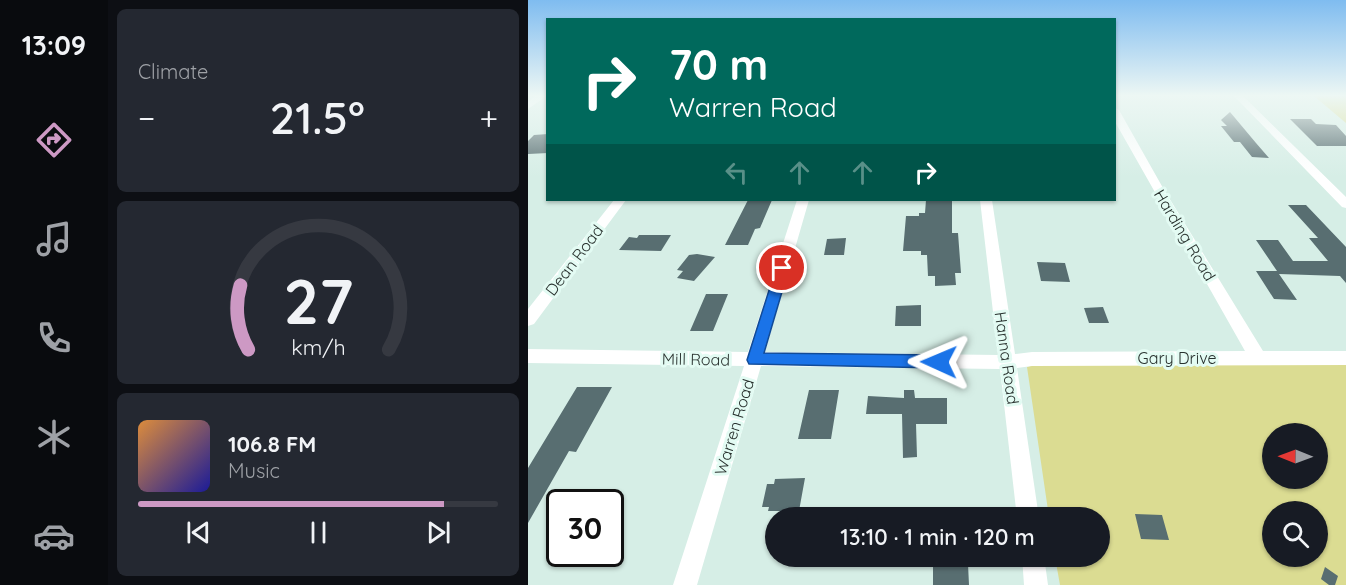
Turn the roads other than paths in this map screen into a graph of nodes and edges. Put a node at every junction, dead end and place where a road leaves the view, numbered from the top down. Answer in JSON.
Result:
{"nodes":[{"id":1,"x":1121,"y":122,"type":"edge"},
{"id":2,"x":1264,"y":122,"type":"edge"},
{"id":3,"x":619,"y":201,"type":"edge"},
{"id":4,"x":803,"y":201,"type":"edge"},
{"id":5,"x":986,"y":201,"type":"edge"},
{"id":6,"x":1346,"y":204,"type":"edge"},
{"id":7,"x":528,"y":320,"type":"edge"},
{"id":8,"x":528,"y":356,"type":"edge"},
{"id":9,"x":1258,"y":358,"type":"junction"},
{"id":10,"x":1346,"y":358,"type":"edge"},
{"id":11,"x":754,"y":360,"type":"junction"},
{"id":12,"x":1008,"y":362,"type":"junction"},
{"id":13,"x":1027,"y":507,"type":"edge"},
{"id":14,"x":1034,"y":567,"type":"edge"},
{"id":15,"x":685,"y":585,"type":"edge"},
{"id":16,"x":1036,"y":585,"type":"edge"}],
"edges":[{"from":1,"to":9,"type":"street","name":"Harding Road"},
{"from":2,"to":6,"type":"street"},
{"from":3,"to":7,"type":"street","name":"Dean Road"},
{"from":4,"to":11,"type":"street","name":"Warren Road"},
{"from":5,"to":12,"type":"street","name":"Hanna Road"},
{"from":8,"to":11,"type":"street","name":"Mill Road"},
{"from":9,"to":10,"type":"street","name":"Gary Drive"},
{"from":9,"to":12,"type":"street","name":"Gary Drive"},
{"from":11,"to":12,"type":"street","name":"Mill Road"},
{"from":11,"to":15,"type":"street","name":"Warren Road"},
{"from":12,"to":13,"type":"street","name":"Hanna Road"},
{"from":14,"to":16,"type":"street"}]}
